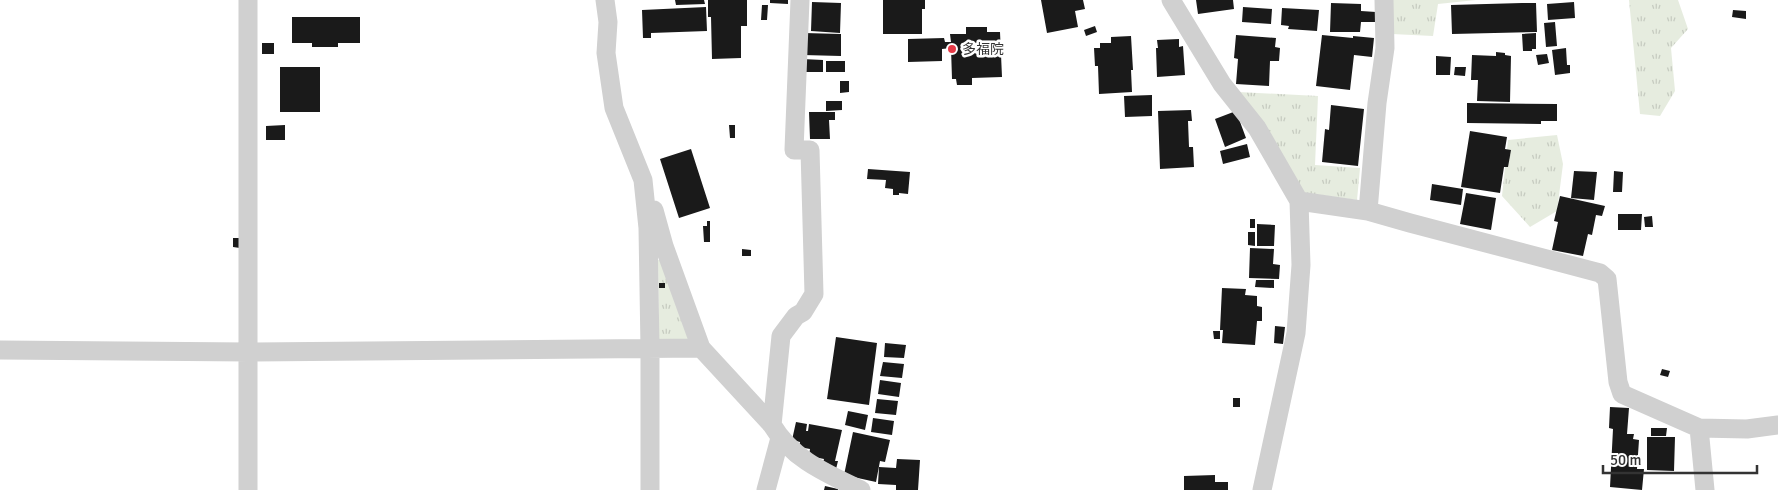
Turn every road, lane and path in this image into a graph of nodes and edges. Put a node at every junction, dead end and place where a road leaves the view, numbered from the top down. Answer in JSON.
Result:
{"nodes":[{"id":1,"x":248,"y":0,"type":"edge"},
{"id":2,"x":605,"y":0,"type":"edge"},
{"id":3,"x":800,"y":0,"type":"edge"},
{"id":4,"x":1172,"y":0,"type":"edge"},
{"id":5,"x":1384,"y":0,"type":"edge"},
{"id":6,"x":643,"y":180,"type":"junction"},
{"id":7,"x":1299,"y":201,"type":"junction"},
{"id":8,"x":1368,"y":211,"type":"junction"},
{"id":9,"x":650,"y":348,"type":"junction"},
{"id":10,"x":701,"y":348,"type":"junction"},
{"id":11,"x":0,"y":350,"type":"edge"},
{"id":12,"x":250,"y":352,"type":"junction"},
{"id":13,"x":1778,"y":425,"type":"edge"},
{"id":14,"x":1699,"y":428,"type":"junction"},
{"id":15,"x":776,"y":432,"type":"junction"},
{"id":16,"x":248,"y":490,"type":"edge"},
{"id":17,"x":650,"y":490,"type":"edge"},
{"id":18,"x":766,"y":490,"type":"edge"},
{"id":19,"x":861,"y":490,"type":"edge"},
{"id":20,"x":1262,"y":490,"type":"edge"},
{"id":21,"x":1705,"y":490,"type":"edge"}],
"edges":[{"from":1,"to":12,"type":"street"},
{"from":2,"to":6,"type":"street"},
{"from":3,"to":15,"type":"street"},
{"from":4,"to":7,"type":"street"},
{"from":5,"to":8,"type":"street"},
{"from":6,"to":9,"type":"street"},
{"from":6,"to":10,"type":"street"},
{"from":7,"to":8,"type":"street"},
{"from":7,"to":20,"type":"street"},
{"from":8,"to":14,"type":"street"},
{"from":9,"to":10,"type":"street"},
{"from":9,"to":12,"type":"street"},
{"from":9,"to":17,"type":"street"},
{"from":10,"to":15,"type":"street"},
{"from":11,"to":12,"type":"street"},
{"from":12,"to":16,"type":"street"},
{"from":13,"to":14,"type":"street"},
{"from":14,"to":21,"type":"street"},
{"from":15,"to":18,"type":"street"},
{"from":15,"to":19,"type":"street"}]}
